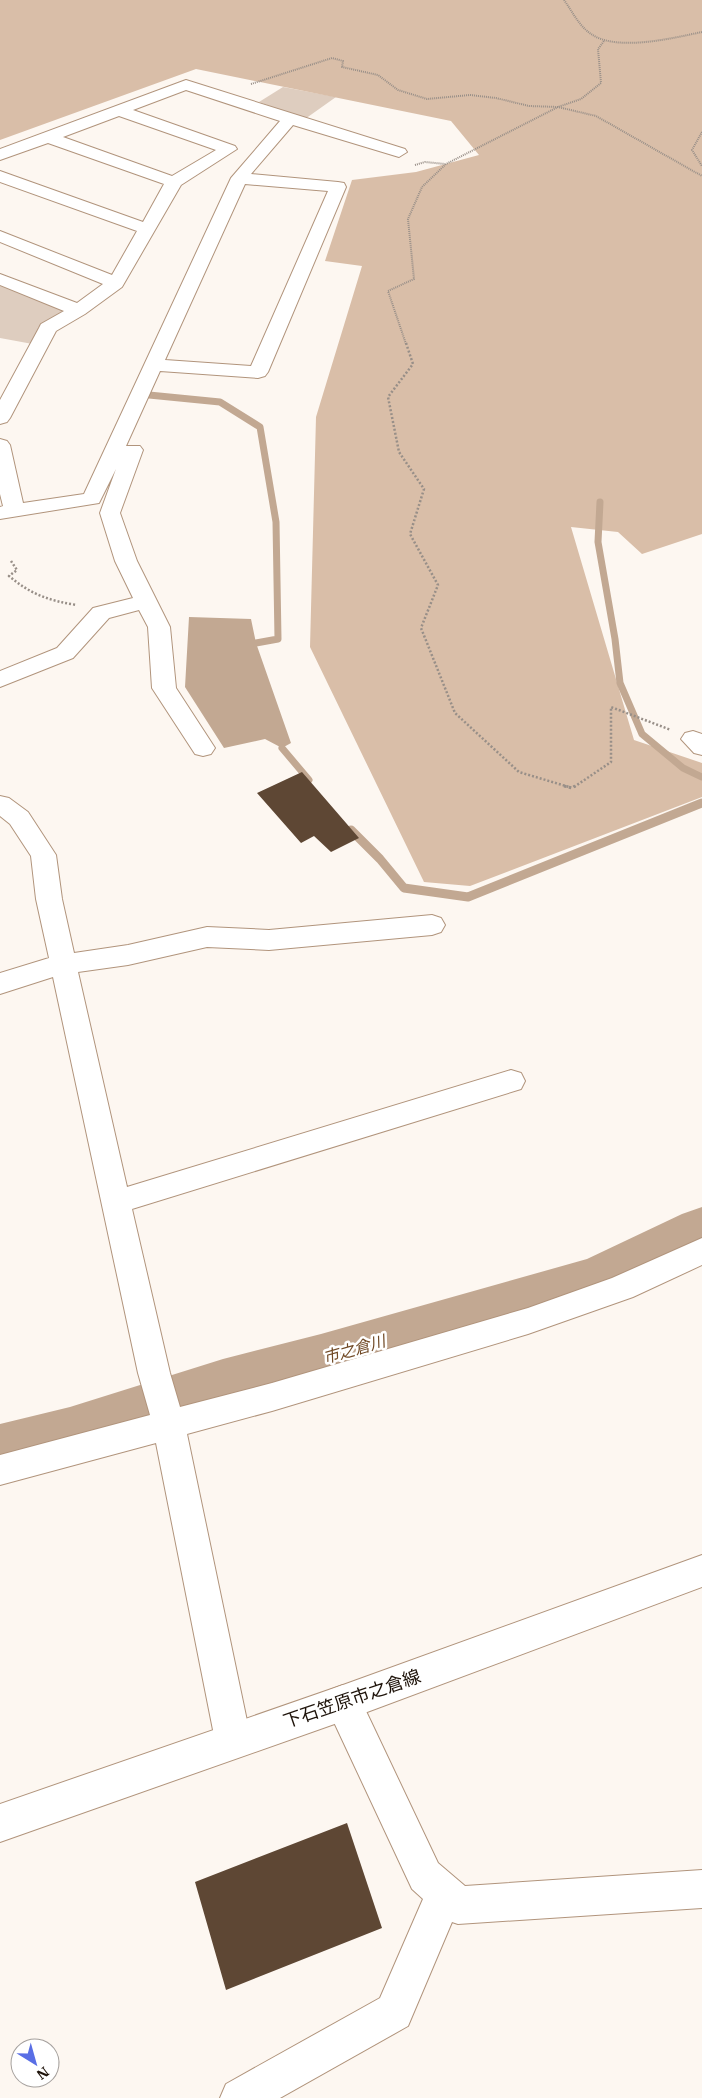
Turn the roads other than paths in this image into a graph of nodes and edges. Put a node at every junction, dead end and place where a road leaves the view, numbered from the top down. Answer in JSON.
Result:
{"nodes":[{"id":1,"x":120,"y":111,"type":"junction"},
{"id":2,"x":290,"y":119,"type":"junction"},
{"id":3,"x":48,"y":137,"type":"junction"},
{"id":4,"x":400,"y":152,"type":"dead end"},
{"id":5,"x":0,"y":155,"type":"edge"},
{"id":6,"x":0,"y":176,"type":"edge"},
{"id":7,"x":238,"y":178,"type":"junction"},
{"id":8,"x":174,"y":182,"type":"junction"},
{"id":9,"x":147,"y":229,"type":"junction"},
{"id":10,"x":0,"y":236,"type":"edge"},
{"id":11,"x":0,"y":279,"type":"edge"},
{"id":12,"x":116,"y":283,"type":"junction"},
{"id":13,"x":79,"y":310,"type":"junction"},
{"id":14,"x":155,"y":365,"type":"junction"},
{"id":15,"x":9,"y":383,"type":"edge"},
{"id":16,"x":136,"y":405,"type":"junction"},
{"id":17,"x":0,"y":418,"type":"edge"},
{"id":18,"x":0,"y":445,"type":"edge"},
{"id":19,"x":7,"y":512,"type":"edge"},
{"id":20,"x":146,"y":601,"type":"junction"},
{"id":21,"x":0,"y":680,"type":"edge"},
{"id":22,"x":203,"y":748,"type":"dead end"},
{"id":23,"x":0,"y":804,"type":"edge"},
{"id":24,"x":432,"y":925,"type":"dead end"},
{"id":25,"x":64,"y":964,"type":"junction"},
{"id":26,"x":0,"y":984,"type":"edge"},
{"id":27,"x":511,"y":1081,"type":"dead end"},
{"id":28,"x":117,"y":1202,"type":"junction"},
{"id":29,"x":702,"y":1251,"type":"edge"},
{"id":30,"x":169,"y":1425,"type":"junction"},
{"id":31,"x":0,"y":1470,"type":"edge"},
{"id":32,"x":702,"y":1571,"type":"edge"},
{"id":33,"x":343,"y":1703,"type":"junction"},
{"id":34,"x":233,"y":1740,"type":"junction"},
{"id":35,"x":0,"y":1823,"type":"edge"},
{"id":36,"x":702,"y":1889,"type":"edge"},
{"id":37,"x":445,"y":1893,"type":"junction"},
{"id":38,"x":240,"y":2098,"type":"edge"}],
"edges":[{"from":1,"to":2,"type":"street"},
{"from":1,"to":3,"type":"street"},
{"from":1,"to":8,"type":"street"},
{"from":2,"to":4,"type":"street"},
{"from":2,"to":7,"type":"street"},
{"from":3,"to":5,"type":"street"},
{"from":3,"to":8,"type":"street"},
{"from":6,"to":9,"type":"street"},
{"from":7,"to":14,"type":"street"},
{"from":7,"to":14,"type":"street"},
{"from":8,"to":9,"type":"street"},
{"from":9,"to":12,"type":"street"},
{"from":10,"to":12,"type":"street"},
{"from":11,"to":13,"type":"street"},
{"from":12,"to":13,"type":"street"},
{"from":13,"to":15,"type":"street"},
{"from":14,"to":16,"type":"street"},
{"from":15,"to":17,"type":"street"},
{"from":16,"to":19,"type":"street"},
{"from":16,"to":20,"type":"street"},
{"from":18,"to":19,"type":"street"},
{"from":20,"to":21,"type":"street"},
{"from":20,"to":22,"type":"street"},
{"from":23,"to":25,"type":"street"},
{"from":24,"to":25,"type":"street"},
{"from":25,"to":26,"type":"street"},
{"from":25,"to":28,"type":"street"},
{"from":27,"to":28,"type":"street"},
{"from":28,"to":30,"type":"street"},
{"from":29,"to":30,"type":"street"},
{"from":30,"to":31,"type":"street"},
{"from":30,"to":34,"type":"street"},
{"from":32,"to":33,"type":"street","name":"下石笠原市之倉線"},
{"from":33,"to":34,"type":"street","name":"下石笠原市之倉線"},
{"from":33,"to":37,"type":"street"},
{"from":34,"to":35,"type":"street","name":"下石笠原市之倉線"},
{"from":36,"to":37,"type":"street"},
{"from":37,"to":38,"type":"street"}]}
